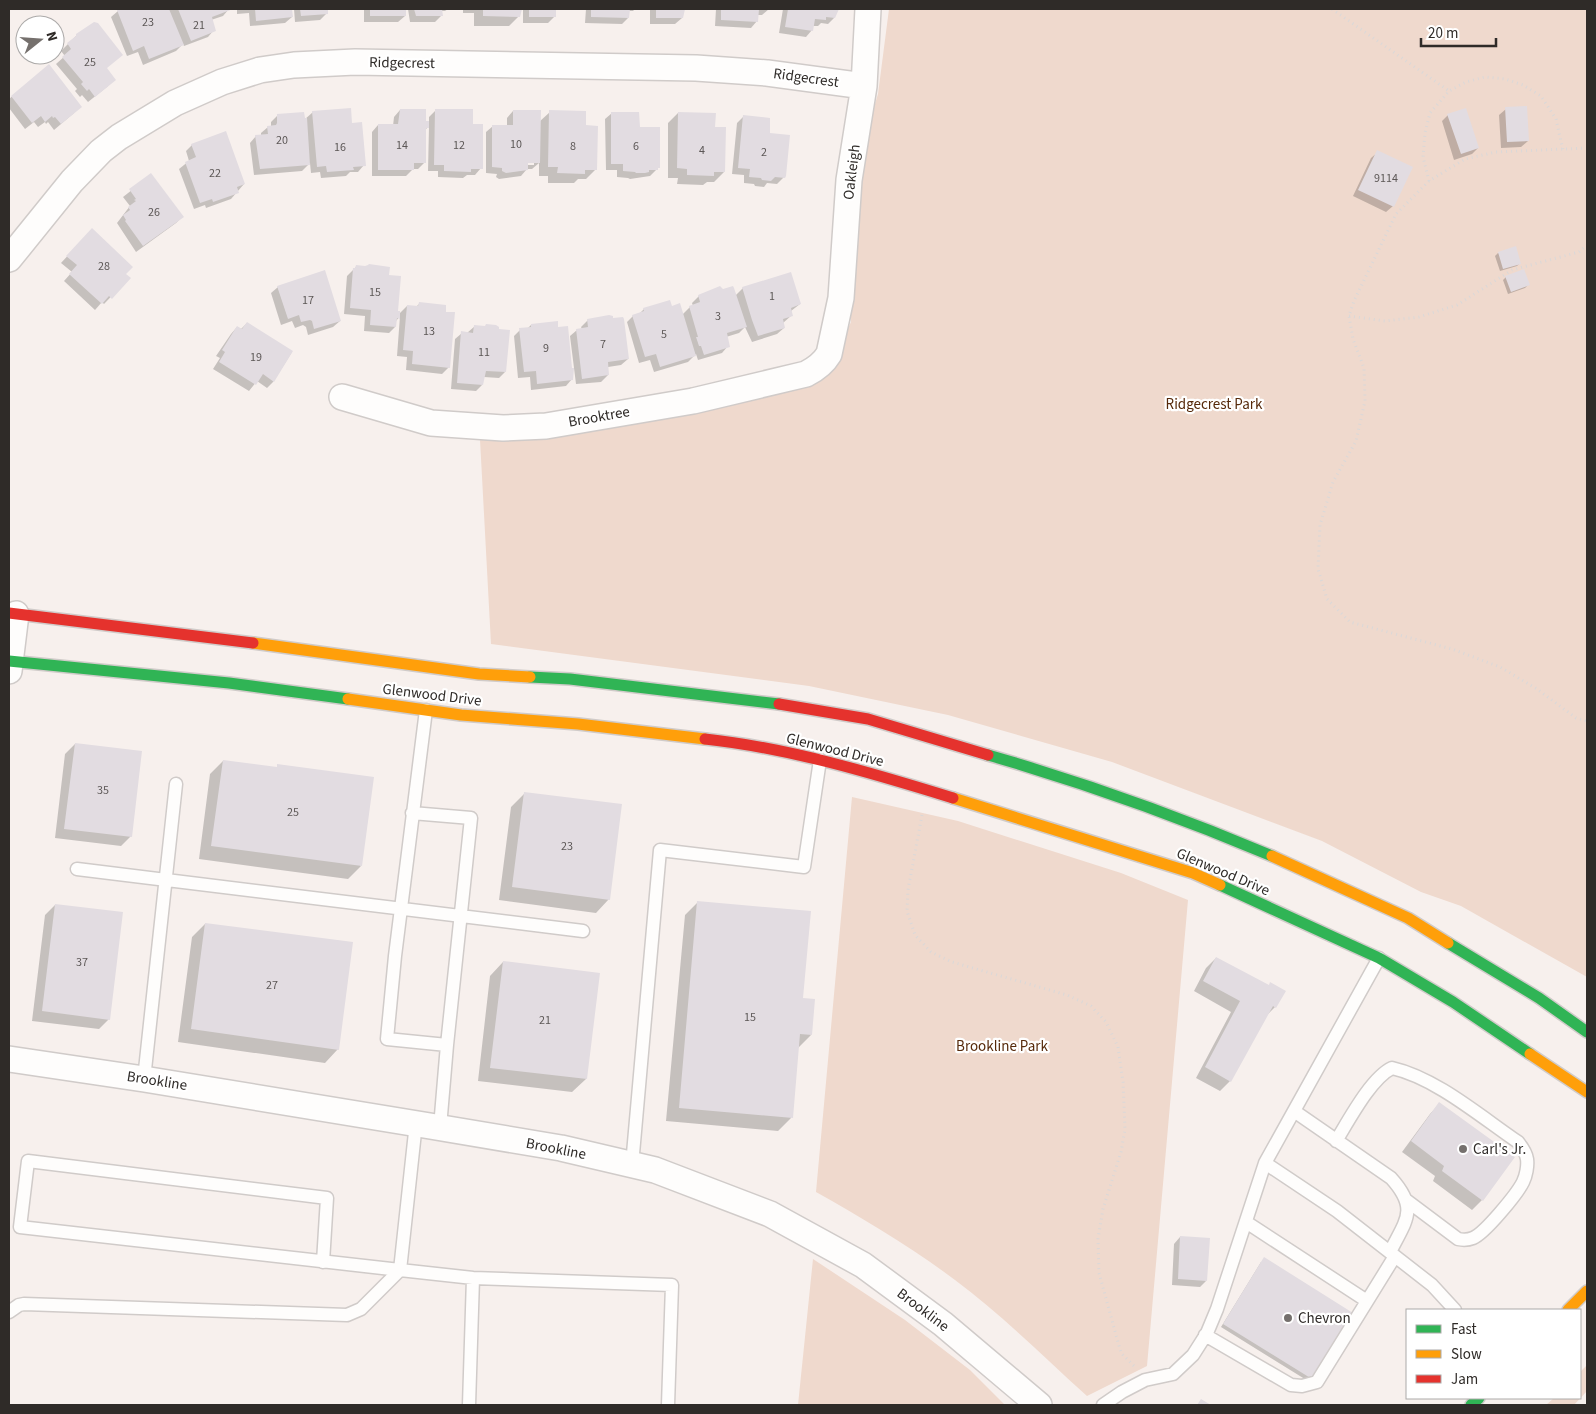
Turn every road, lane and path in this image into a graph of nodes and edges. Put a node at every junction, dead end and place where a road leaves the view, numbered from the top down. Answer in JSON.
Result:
{"nodes":[{"id":1,"x":868,"y":9,"type":"edge"},
{"id":2,"x":1332,"y":9,"type":"edge"},
{"id":3,"x":864,"y":86,"type":"junction"},
{"id":4,"x":1449,"y":91,"type":"junction"},
{"id":5,"x":1587,"y":148,"type":"edge"},
{"id":6,"x":1563,"y":150,"type":"junction"},
{"id":7,"x":1429,"y":181,"type":"junction"},
{"id":8,"x":1587,"y":245,"type":"edge"},
{"id":9,"x":9,"y":259,"type":"edge"},
{"id":10,"x":1349,"y":316,"type":"junction"},
{"id":11,"x":833,"y":335,"type":"joint"},
{"id":12,"x":342,"y":397,"type":"dead end"},
{"id":13,"x":12,"y":614,"type":"edge"},
{"id":14,"x":9,"y":664,"type":"edge"},
{"id":15,"x":426,"y":710,"type":"junction"},
{"id":16,"x":1587,"y":721,"type":"edge"},
{"id":17,"x":820,"y":760,"type":"junction"},
{"id":18,"x":176,"y":784,"type":"dead end"},
{"id":19,"x":926,"y":790,"type":"junction"},
{"id":20,"x":412,"y":813,"type":"junction"},
{"id":21,"x":77,"y":869,"type":"dead end"},
{"id":22,"x":166,"y":880,"type":"junction"},
{"id":23,"x":401,"y":908,"type":"junction"},
{"id":24,"x":461,"y":916,"type":"junction"},
{"id":25,"x":582,"y":931,"type":"dead end"},
{"id":26,"x":1379,"y":958,"type":"junction"},
{"id":27,"x":1587,"y":1032,"type":"edge"},
{"id":28,"x":448,"y":1046,"type":"junction"},
{"id":29,"x":9,"y":1059,"type":"edge"},
{"id":30,"x":144,"y":1079,"type":"junction"},
{"id":31,"x":1587,"y":1092,"type":"edge"},
{"id":32,"x":1294,"y":1111,"type":"junction"},
{"id":33,"x":416,"y":1123,"type":"junction"},
{"id":34,"x":440,"y":1128,"type":"junction"},
{"id":35,"x":1336,"y":1140,"type":"junction"},
{"id":36,"x":1265,"y":1163,"type":"junction"},
{"id":37,"x":632,"y":1165,"type":"junction"},
{"id":38,"x":1406,"y":1200,"type":"junction"},
{"id":39,"x":1246,"y":1222,"type":"junction"},
{"id":40,"x":1392,"y":1254,"type":"junction"},
{"id":41,"x":323,"y":1262,"type":"junction"},
{"id":42,"x":400,"y":1270,"type":"junction"},
{"id":43,"x":473,"y":1278,"type":"junction"},
{"id":44,"x":1587,"y":1291,"type":"edge"},
{"id":45,"x":1367,"y":1301,"type":"junction"},
{"id":46,"x":1454,"y":1309,"type":"edge"},
{"id":47,"x":1569,"y":1309,"type":"edge"},
{"id":48,"x":9,"y":1312,"type":"edge"},
{"id":49,"x":1205,"y":1335,"type":"junction"},
{"id":50,"x":1145,"y":1380,"type":"junction"},
{"id":51,"x":469,"y":1405,"type":"edge"},
{"id":52,"x":668,"y":1405,"type":"edge"},
{"id":53,"x":1038,"y":1405,"type":"edge"},
{"id":54,"x":1103,"y":1405,"type":"edge"}],
"edges":[{"from":1,"to":3,"type":"street","name":"Oakleigh"},
{"from":2,"to":4,"type":"path"},
{"from":3,"to":9,"type":"street","name":"Ridgecrest"},
{"from":3,"to":11,"type":"street","name":"Oakleigh"},
{"from":4,"to":6,"type":"path"},
{"from":4,"to":7,"type":"path"},
{"from":5,"to":6,"type":"path"},
{"from":6,"to":7,"type":"path"},
{"from":7,"to":10,"type":"path"},
{"from":8,"to":10,"type":"path"},
{"from":10,"to":16,"type":"path"},
{"from":11,"to":12,"type":"street","name":"Brooktree"},
{"from":13,"to":14,"type":"street"},
{"from":13,"to":27,"type":"main road","name":"Glenwood Drive"},
{"from":14,"to":15,"type":"main road","name":"Glenwood Drive"},
{"from":15,"to":17,"type":"main road","name":"Glenwood Drive"},
{"from":15,"to":20,"type":"lane"},
{"from":17,"to":19,"type":"main road","name":"Glenwood Drive"},
{"from":17,"to":37,"type":"lane"},
{"from":18,"to":22,"type":"lane"},
{"from":19,"to":26,"type":"main road","name":"Glenwood Drive"},
{"from":19,"to":50,"type":"path"},
{"from":20,"to":23,"type":"lane"},
{"from":20,"to":24,"type":"lane"},
{"from":21,"to":22,"type":"lane"},
{"from":22,"to":23,"type":"lane"},
{"from":22,"to":30,"type":"lane"},
{"from":23,"to":24,"type":"lane"},
{"from":23,"to":28,"type":"lane"},
{"from":24,"to":25,"type":"lane"},
{"from":24,"to":28,"type":"lane"},
{"from":26,"to":31,"type":"main road","name":"Glenwood Drive"},
{"from":26,"to":32,"type":"lane"},
{"from":28,"to":34,"type":"lane"},
{"from":29,"to":30,"type":"street","name":"Brookline"},
{"from":30,"to":33,"type":"street","name":"Brookline"},
{"from":32,"to":35,"type":"lane"},
{"from":32,"to":36,"type":"lane"},
{"from":33,"to":34,"type":"street","name":"Brookline"},
{"from":33,"to":42,"type":"lane"},
{"from":34,"to":37,"type":"street","name":"Brookline"},
{"from":35,"to":38,"type":"lane"},
{"from":35,"to":38,"type":"lane"},
{"from":36,"to":39,"type":"lane"},
{"from":36,"to":40,"type":"lane"},
{"from":37,"to":53,"type":"street","name":"Brookline"},
{"from":38,"to":40,"type":"lane"},
{"from":39,"to":45,"type":"lane"},
{"from":39,"to":49,"type":"lane"},
{"from":40,"to":45,"type":"lane"},
{"from":40,"to":46,"type":"lane"},
{"from":41,"to":41,"type":"lane"},
{"from":41,"to":42,"type":"lane"},
{"from":42,"to":43,"type":"lane"},
{"from":42,"to":48,"type":"lane"},
{"from":43,"to":51,"type":"lane"},
{"from":43,"to":52,"type":"lane"},
{"from":44,"to":47,"type":"main road"},
{"from":45,"to":49,"type":"lane"},
{"from":49,"to":50,"type":"lane"},
{"from":50,"to":54,"type":"lane"}]}
